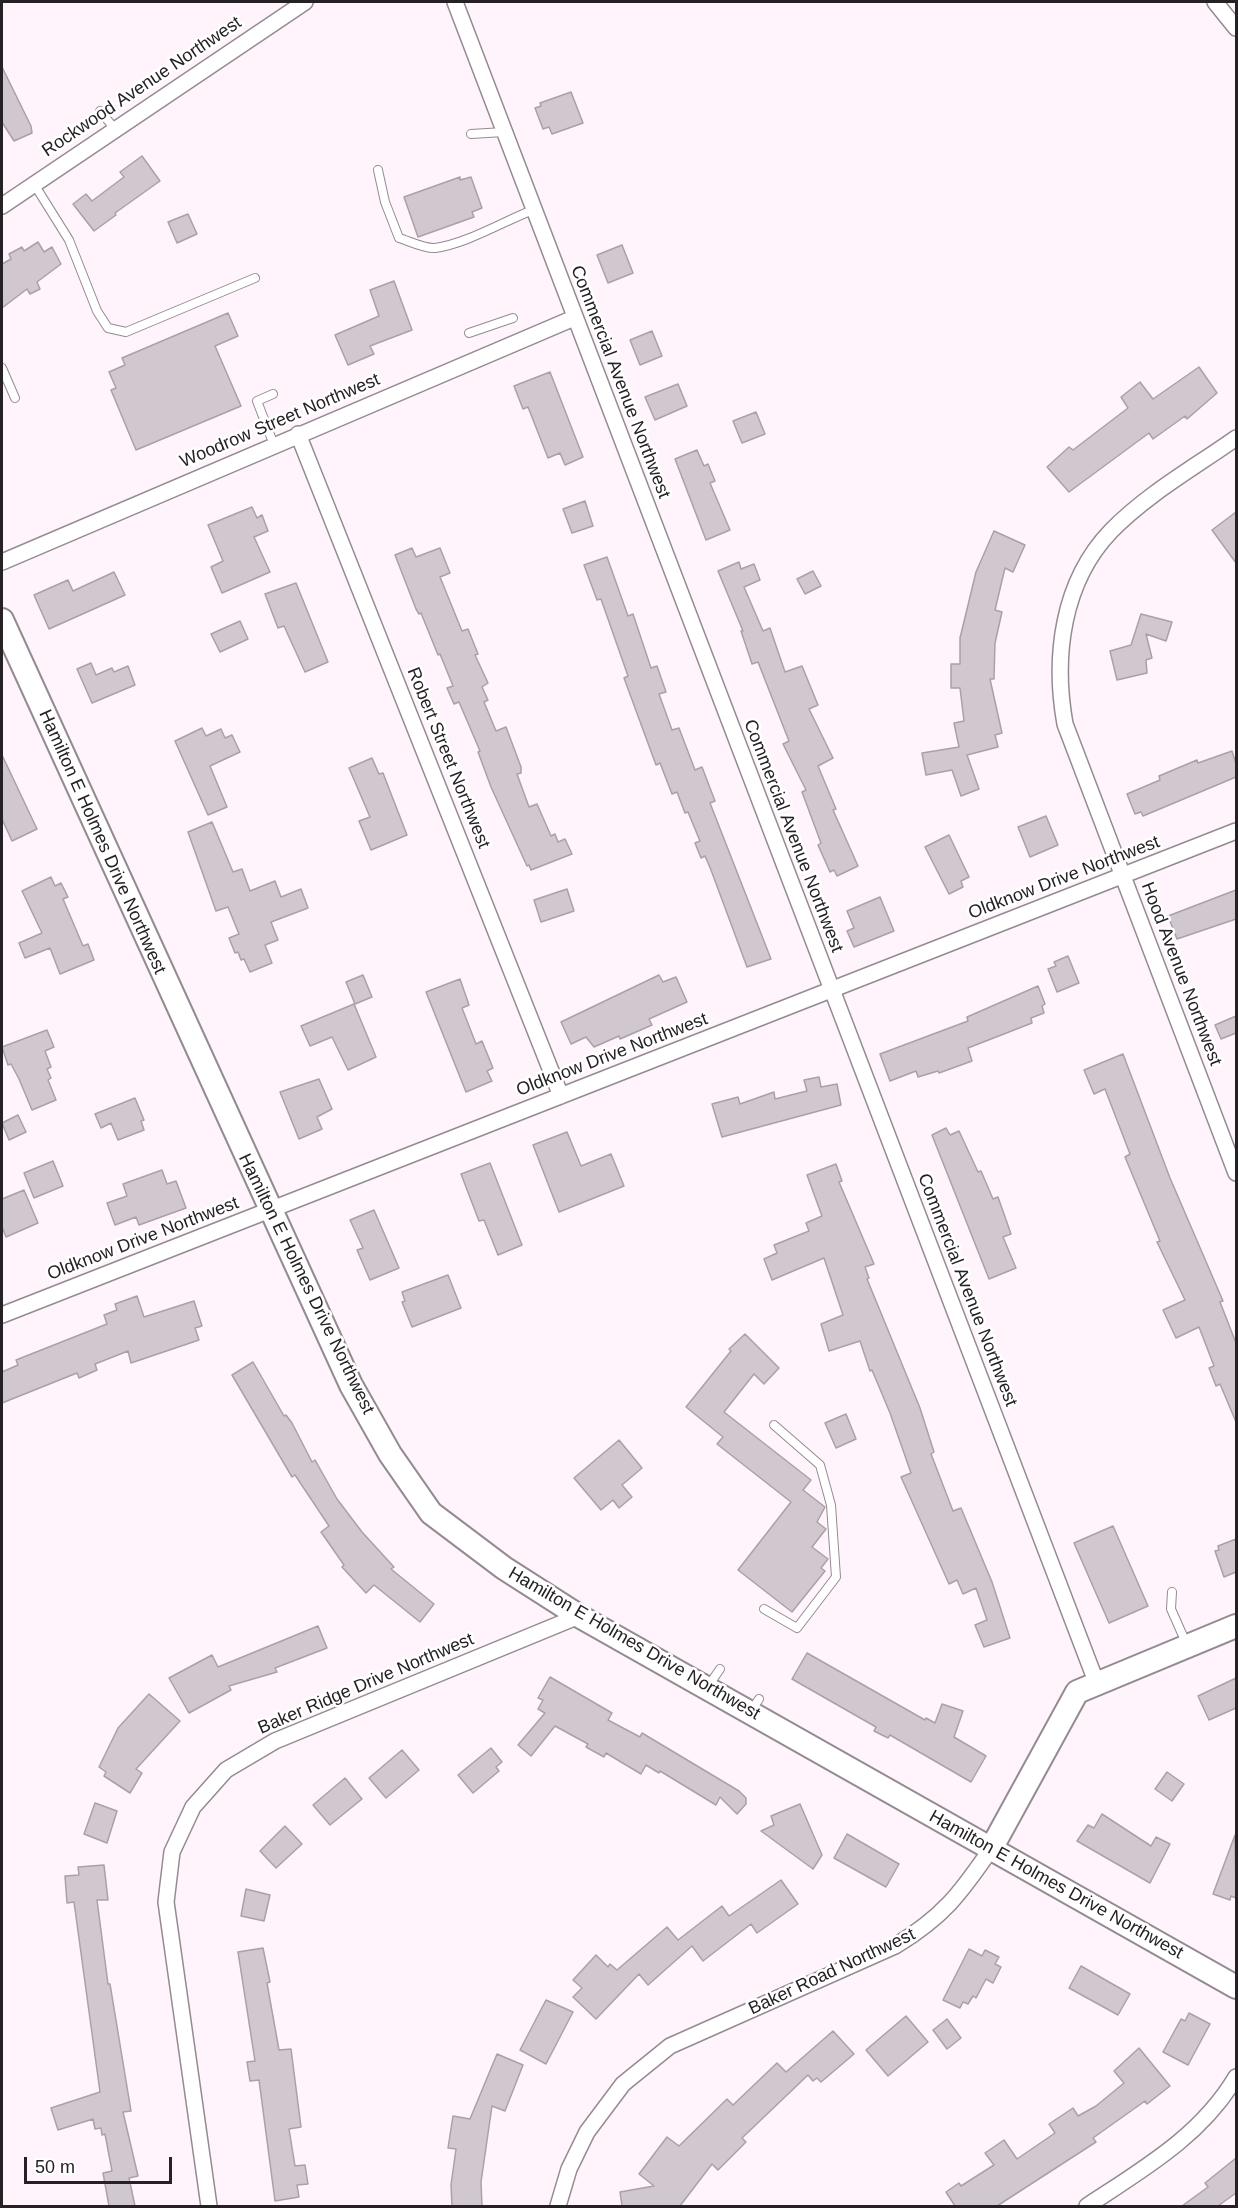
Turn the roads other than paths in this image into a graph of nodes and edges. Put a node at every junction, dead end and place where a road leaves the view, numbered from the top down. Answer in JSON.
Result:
{"nodes":[{"id":1,"x":455,"y":2,"type":"edge"},
{"id":2,"x":1215,"y":2,"type":"edge"},
{"id":3,"x":300,"y":3,"type":"edge"},
{"id":4,"x":1236,"y":28,"type":"edge"},
{"id":5,"x":100,"y":111,"type":"dead end"},
{"id":6,"x":115,"y":129,"type":"junction"},
{"id":7,"x":504,"y":132,"type":"junction"},
{"id":8,"x":471,"y":134,"type":"dead end"},
{"id":9,"x":378,"y":170,"type":"dead end"},
{"id":10,"x":34,"y":184,"type":"junction"},
{"id":11,"x":2,"y":206,"type":"edge"},
{"id":12,"x":533,"y":210,"type":"junction"},
{"id":13,"x":255,"y":278,"type":"dead end"},
{"id":14,"x":513,"y":318,"type":"dead end"},
{"id":15,"x":574,"y":318,"type":"junction"},
{"id":16,"x":469,"y":333,"type":"dead end"},
{"id":17,"x":2,"y":368,"type":"edge"},
{"id":18,"x":273,"y":394,"type":"dead end"},
{"id":19,"x":15,"y":398,"type":"dead end"},
{"id":20,"x":298,"y":434,"type":"junction"},
{"id":21,"x":1236,"y":438,"type":"edge"},
{"id":22,"x":274,"y":445,"type":"junction"},
{"id":23,"x":2,"y":562,"type":"edge"},
{"id":24,"x":3,"y":628,"type":"edge"},
{"id":25,"x":1236,"y":831,"type":"edge"},
{"id":26,"x":1122,"y":876,"type":"junction"},
{"id":27,"x":831,"y":990,"type":"junction"},
{"id":28,"x":561,"y":1096,"type":"junction"},
{"id":29,"x":1236,"y":1173,"type":"edge"},
{"id":30,"x":269,"y":1211,"type":"junction"},
{"id":31,"x":2,"y":1315,"type":"edge"},
{"id":32,"x":774,"y":1425,"type":"dead end"},
{"id":33,"x":1172,"y":1592,"type":"dead end"},
{"id":34,"x":764,"y":1609,"type":"dead end"},
{"id":35,"x":579,"y":1616,"type":"junction"},
{"id":36,"x":1236,"y":1626,"type":"edge"},
{"id":37,"x":1188,"y":1646,"type":"junction"},
{"id":38,"x":720,"y":1669,"type":"dead end"},
{"id":39,"x":1097,"y":1684,"type":"junction"},
{"id":40,"x":707,"y":1688,"type":"junction"},
{"id":41,"x":991,"y":1849,"type":"junction"},
{"id":42,"x":1236,"y":1987,"type":"edge"},
{"id":43,"x":1236,"y":2077,"type":"edge"},
{"id":44,"x":209,"y":2206,"type":"edge"},
{"id":45,"x":558,"y":2206,"type":"edge"},
{"id":46,"x":1087,"y":2206,"type":"edge"}],
"edges":[{"from":1,"to":7,"type":"street","name":"Commercial Avenue Northwest"},
{"from":2,"to":4,"type":"street"},
{"from":3,"to":6,"type":"street","name":"Rockwood Avenue Northwest"},
{"from":5,"to":6,"type":"lane"},
{"from":6,"to":10,"type":"street","name":"Rockwood Avenue Northwest"},
{"from":7,"to":8,"type":"lane"},
{"from":7,"to":12,"type":"street","name":"Commercial Avenue Northwest"},
{"from":9,"to":12,"type":"lane"},
{"from":10,"to":11,"type":"street","name":"Rockwood Avenue Northwest"},
{"from":10,"to":13,"type":"lane"},
{"from":12,"to":15,"type":"street","name":"Commercial Avenue Northwest"},
{"from":14,"to":16,"type":"lane"},
{"from":15,"to":20,"type":"street","name":"Woodrow Street Northwest"},
{"from":15,"to":27,"type":"street","name":"Commercial Avenue Northwest"},
{"from":17,"to":19,"type":"lane"},
{"from":18,"to":22,"type":"lane"},
{"from":20,"to":22,"type":"street","name":"Woodrow Street Northwest"},
{"from":20,"to":28,"type":"street","name":"Robert Street Northwest"},
{"from":21,"to":26,"type":"street","name":"Hood Avenue Northwest"},
{"from":22,"to":23,"type":"street","name":"Woodrow Street Northwest"},
{"from":24,"to":30,"type":"main road","name":"Hamilton E Holmes Drive Northwest"},
{"from":25,"to":26,"type":"street","name":"Oldknow Drive Northwest"},
{"from":26,"to":27,"type":"street","name":"Oldknow Drive Northwest"},
{"from":26,"to":29,"type":"street","name":"Hood Avenue Northwest"},
{"from":27,"to":28,"type":"street","name":"Oldknow Drive Northwest"},
{"from":27,"to":39,"type":"street","name":"Commercial Avenue Northwest"},
{"from":28,"to":30,"type":"street","name":"Oldknow Drive Northwest"},
{"from":30,"to":31,"type":"street","name":"Oldknow Drive Northwest"},
{"from":30,"to":35,"type":"main road","name":"Hamilton E Holmes Drive Northwest"},
{"from":32,"to":34,"type":"lane"},
{"from":33,"to":37,"type":"lane"},
{"from":35,"to":40,"type":"main road","name":"Hamilton E Holmes Drive Northwest"},
{"from":35,"to":44,"type":"street","name":"Baker Ridge Drive Northwest"},
{"from":36,"to":37,"type":"main road","name":"Baker Road Northwest"},
{"from":37,"to":39,"type":"main road","name":"Baker Road Northwest"},
{"from":38,"to":40,"type":"lane"},
{"from":39,"to":41,"type":"main road","name":"Baker Road Northwest"},
{"from":40,"to":41,"type":"main road","name":"Hamilton E Holmes Drive Northwest"},
{"from":41,"to":42,"type":"main road","name":"Hamilton E Holmes Drive Northwest"},
{"from":41,"to":45,"type":"street","name":"Baker Road Northwest"},
{"from":43,"to":46,"type":"street"}]}
